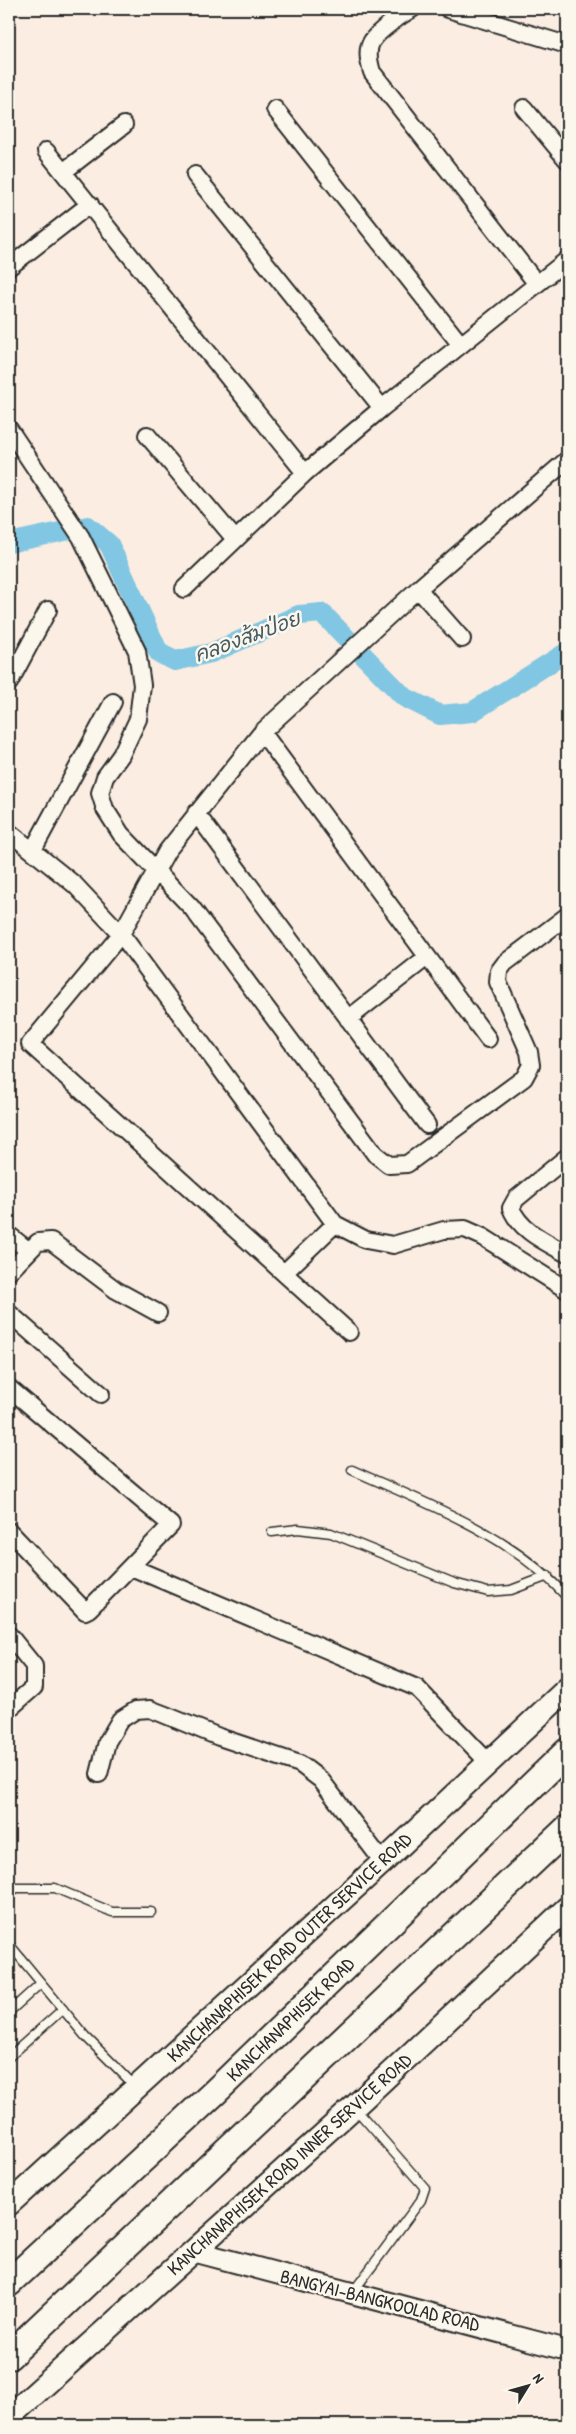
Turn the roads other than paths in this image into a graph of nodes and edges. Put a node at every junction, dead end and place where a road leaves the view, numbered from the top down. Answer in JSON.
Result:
{"nodes":[{"id":1,"x":412,"y":9,"type":"edge"},
{"id":2,"x":448,"y":9,"type":"edge"},
{"id":3,"x":567,"y":45,"type":"edge"},
{"id":4,"x":524,"y":108,"type":"dead end"},
{"id":5,"x":275,"y":109,"type":"dead end"},
{"id":6,"x":124,"y":125,"type":"dead end"},
{"id":7,"x":46,"y":151,"type":"dead end"},
{"id":8,"x":567,"y":160,"type":"edge"},
{"id":9,"x":63,"y":172,"type":"junction"},
{"id":10,"x":196,"y":175,"type":"dead end"},
{"id":11,"x":90,"y":204,"type":"junction"},
{"id":12,"x":9,"y":266,"type":"edge"},
{"id":13,"x":565,"y":267,"type":"edge"},
{"id":14,"x":538,"y":284,"type":"junction"},
{"id":15,"x":461,"y":345,"type":"junction"},
{"id":16,"x":382,"y":408,"type":"junction"},
{"id":17,"x":9,"y":429,"type":"edge"},
{"id":18,"x":147,"y":435,"type":"dead end"},
{"id":19,"x":567,"y":460,"type":"edge"},
{"id":20,"x":305,"y":473,"type":"junction"},
{"id":21,"x":235,"y":538,"type":"junction"},
{"id":22,"x":184,"y":589,"type":"dead end"},
{"id":23,"x":418,"y":589,"type":"junction"},
{"id":24,"x":48,"y":610,"type":"dead end"},
{"id":25,"x":462,"y":639,"type":"dead end"},
{"id":26,"x":9,"y":683,"type":"edge"},
{"id":27,"x":113,"y":702,"type":"dead end"},
{"id":28,"x":262,"y":732,"type":"junction"},
{"id":29,"x":196,"y":813,"type":"junction"},
{"id":30,"x":9,"y":832,"type":"edge"},
{"id":31,"x":33,"y":850,"type":"junction"},
{"id":32,"x":155,"y":868,"type":"junction"},
{"id":33,"x":567,"y":916,"type":"edge"},
{"id":34,"x":121,"y":934,"type":"junction"},
{"id":35,"x":427,"y":957,"type":"junction"},
{"id":36,"x":348,"y":1018,"type":"junction"},
{"id":37,"x":488,"y":1039,"type":"dead end"},
{"id":38,"x":427,"y":1124,"type":"dead end"},
{"id":39,"x":567,"y":1157,"type":"edge"},
{"id":40,"x":335,"y":1224,"type":"junction"},
{"id":41,"x":9,"y":1235,"type":"edge"},
{"id":42,"x":29,"y":1251,"type":"junction"},
{"id":43,"x":567,"y":1254,"type":"edge"},
{"id":44,"x":9,"y":1272,"type":"edge"},
{"id":45,"x":284,"y":1273,"type":"junction"},
{"id":46,"x":567,"y":1290,"type":"edge"},
{"id":47,"x":9,"y":1313,"type":"edge"},
{"id":48,"x":158,"y":1313,"type":"dead end"},
{"id":49,"x":349,"y":1332,"type":"dead end"},
{"id":50,"x":9,"y":1388,"type":"edge"},
{"id":51,"x":101,"y":1394,"type":"dead end"},
{"id":52,"x":352,"y":1470,"type":"dead end"},
{"id":53,"x":9,"y":1530,"type":"edge"},
{"id":54,"x":272,"y":1532,"type":"dead end"},
{"id":55,"x":131,"y":1567,"type":"junction"},
{"id":56,"x":548,"y":1576,"type":"junction"},
{"id":57,"x":567,"y":1597,"type":"edge"},
{"id":58,"x":9,"y":1636,"type":"edge"},
{"id":59,"x":567,"y":1689,"type":"edge"},
{"id":60,"x":9,"y":1709,"type":"edge"},
{"id":61,"x":567,"y":1752,"type":"edge"},
{"id":62,"x":488,"y":1762,"type":"junction"},
{"id":63,"x":99,"y":1774,"type":"dead end"},
{"id":64,"x":567,"y":1828,"type":"edge"},
{"id":65,"x":383,"y":1862,"type":"junction"},
{"id":66,"x":9,"y":1892,"type":"edge"},
{"id":67,"x":567,"y":1908,"type":"edge"},
{"id":68,"x":151,"y":1912,"type":"dead end"},
{"id":69,"x":9,"y":1944,"type":"edge"},
{"id":70,"x":41,"y":1983,"type":"junction"},
{"id":71,"x":63,"y":2009,"type":"junction"},
{"id":72,"x":9,"y":2012,"type":"edge"},
{"id":73,"x":9,"y":2057,"type":"edge"},
{"id":74,"x":136,"y":2088,"type":"junction"},
{"id":75,"x":354,"y":2107,"type":"junction"},
{"id":76,"x":9,"y":2204,"type":"edge"},
{"id":77,"x":193,"y":2251,"type":"junction"},
{"id":78,"x":9,"y":2282,"type":"edge"},
{"id":79,"x":352,"y":2293,"type":"junction"},
{"id":80,"x":567,"y":2350,"type":"edge"},
{"id":81,"x":9,"y":2356,"type":"edge"},
{"id":82,"x":9,"y":2417,"type":"edge"}],
"edges":[{"from":1,"to":14,"type":"street"},
{"from":2,"to":3,"type":"street"},
{"from":4,"to":8,"type":"street"},
{"from":5,"to":15,"type":"street"},
{"from":6,"to":9,"type":"street"},
{"from":7,"to":9,"type":"street"},
{"from":9,"to":11,"type":"street"},
{"from":10,"to":16,"type":"street"},
{"from":11,"to":12,"type":"street"},
{"from":11,"to":20,"type":"street"},
{"from":13,"to":14,"type":"street"},
{"from":14,"to":15,"type":"street"},
{"from":15,"to":16,"type":"street"},
{"from":16,"to":20,"type":"street"},
{"from":17,"to":32,"type":"street"},
{"from":18,"to":21,"type":"street"},
{"from":19,"to":23,"type":"street"},
{"from":20,"to":21,"type":"street"},
{"from":21,"to":22,"type":"street"},
{"from":23,"to":25,"type":"street"},
{"from":23,"to":28,"type":"street"},
{"from":24,"to":26,"type":"street"},
{"from":27,"to":31,"type":"street"},
{"from":28,"to":29,"type":"street"},
{"from":28,"to":35,"type":"street"},
{"from":29,"to":32,"type":"street"},
{"from":29,"to":36,"type":"street"},
{"from":30,"to":31,"type":"street"},
{"from":31,"to":34,"type":"street"},
{"from":32,"to":33,"type":"street"},
{"from":32,"to":34,"type":"street"},
{"from":34,"to":40,"type":"street"},
{"from":34,"to":45,"type":"street"},
{"from":35,"to":36,"type":"street"},
{"from":35,"to":37,"type":"street"},
{"from":36,"to":38,"type":"street"},
{"from":39,"to":43,"type":"street"},
{"from":40,"to":45,"type":"street"},
{"from":40,"to":46,"type":"street"},
{"from":41,"to":42,"type":"street"},
{"from":42,"to":44,"type":"street"},
{"from":42,"to":48,"type":"street"},
{"from":45,"to":49,"type":"street"},
{"from":47,"to":51,"type":"street"},
{"from":50,"to":55,"type":"street"},
{"from":52,"to":56,"type":"lane"},
{"from":53,"to":55,"type":"street"},
{"from":54,"to":56,"type":"lane"},
{"from":55,"to":62,"type":"street"},
{"from":56,"to":57,"type":"lane"},
{"from":58,"to":60,"type":"street"},
{"from":59,"to":62,"type":"main road","name":"KANCHANAPHISEK ROAD OUTER SERVICE ROAD"},
{"from":61,"to":78,"type":"highway","name":"KANCHANAPHISEK ROAD"},
{"from":62,"to":65,"type":"main road","name":"KANCHANAPHISEK ROAD OUTER SERVICE ROAD"},
{"from":63,"to":65,"type":"street"},
{"from":64,"to":81,"type":"highway"},
{"from":65,"to":74,"type":"main road","name":"KANCHANAPHISEK ROAD OUTER SERVICE ROAD"},
{"from":66,"to":68,"type":"lane"},
{"from":67,"to":75,"type":"main road","name":"KANCHANAPHISEK ROAD INNER SERVICE ROAD"},
{"from":69,"to":70,"type":"lane"},
{"from":70,"to":71,"type":"lane"},
{"from":70,"to":72,"type":"lane"},
{"from":71,"to":73,"type":"lane"},
{"from":71,"to":74,"type":"lane"},
{"from":74,"to":76,"type":"main road","name":"KANCHANAPHISEK ROAD OUTER SERVICE ROAD"},
{"from":75,"to":77,"type":"main road","name":"KANCHANAPHISEK ROAD INNER SERVICE ROAD"},
{"from":75,"to":79,"type":"lane"},
{"from":77,"to":79,"type":"street","name":"BANGYAI-BANGKOOLAD ROAD"},
{"from":77,"to":82,"type":"main road","name":"KANCHANAPHISEK ROAD INNER SERVICE ROAD"},
{"from":79,"to":80,"type":"street","name":"BANGYAI-BANGKOOLAD ROAD"}]}
